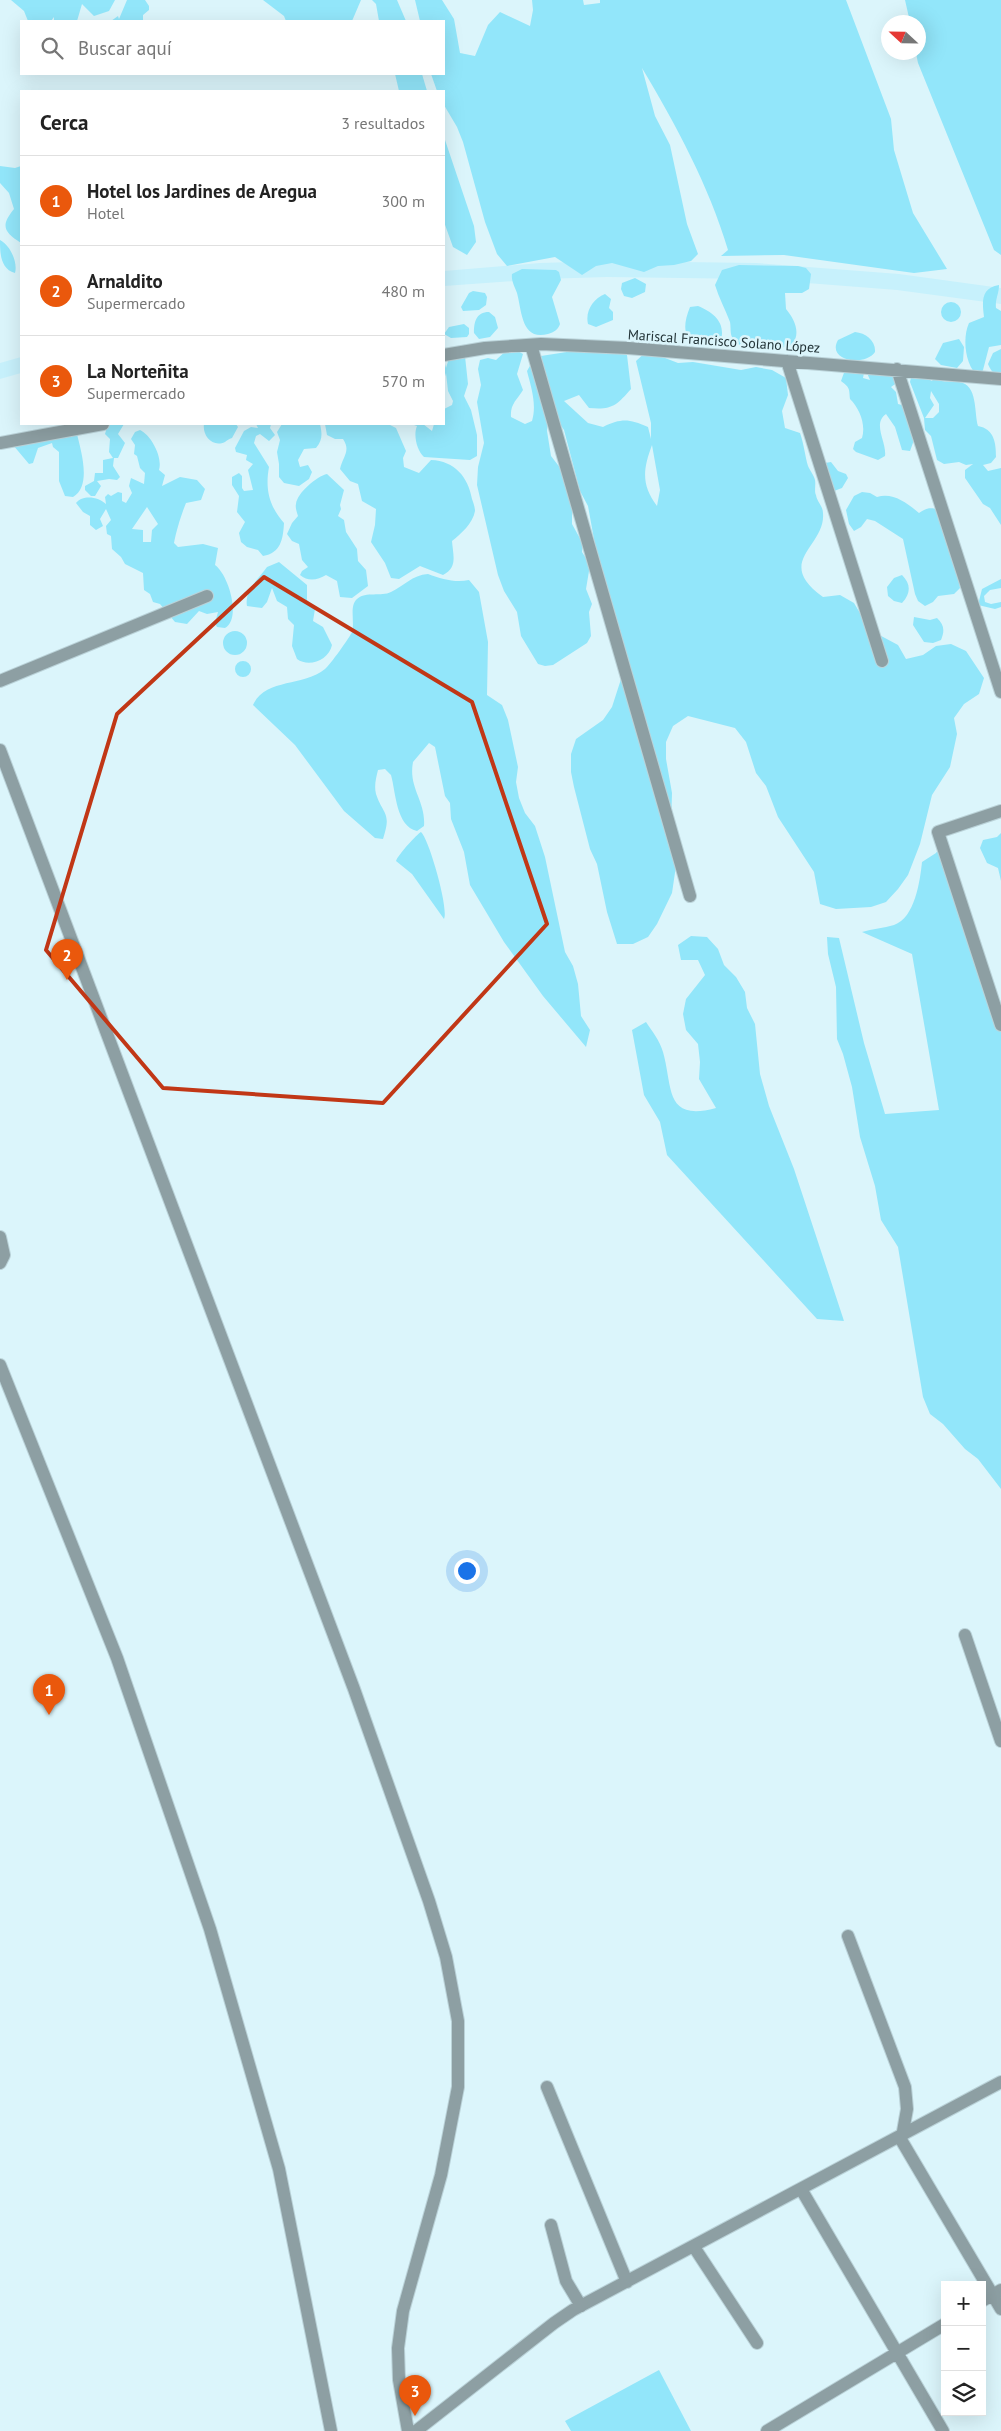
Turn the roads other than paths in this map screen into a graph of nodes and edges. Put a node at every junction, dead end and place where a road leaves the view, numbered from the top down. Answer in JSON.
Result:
{"nodes":[{"id":1,"x":531,"y":345,"type":"junction"},
{"id":2,"x":445,"y":355,"type":"edge"},
{"id":3,"x":787,"y":361,"type":"junction"},
{"id":4,"x":897,"y":369,"type":"junction"},
{"id":5,"x":1001,"y":379,"type":"edge"},
{"id":6,"x":98,"y":425,"type":"edge"},
{"id":7,"x":0,"y":443,"type":"edge"},
{"id":8,"x":207,"y":596,"type":"dead end"},
{"id":9,"x":882,"y":661,"type":"dead end"},
{"id":10,"x":0,"y":682,"type":"edge"},
{"id":11,"x":1001,"y":692,"type":"edge"},
{"id":12,"x":0,"y":750,"type":"edge"},
{"id":13,"x":1001,"y":811,"type":"edge"},
{"id":14,"x":690,"y":896,"type":"dead end"},
{"id":15,"x":1001,"y":1025,"type":"edge"},
{"id":16,"x":0,"y":1237,"type":"edge"},
{"id":17,"x":0,"y":1263,"type":"edge"},
{"id":18,"x":0,"y":1365,"type":"edge"},
{"id":19,"x":965,"y":1634,"type":"dead end"},
{"id":20,"x":1001,"y":1740,"type":"edge"},
{"id":21,"x":848,"y":1936,"type":"dead end"},
{"id":22,"x":1000,"y":2085,"type":"edge"},
{"id":23,"x":547,"y":2087,"type":"dead end"},
{"id":24,"x":901,"y":2137,"type":"junction"},
{"id":25,"x":801,"y":2189,"type":"junction"},
{"id":26,"x":551,"y":2225,"type":"dead end"},
{"id":27,"x":694,"y":2248,"type":"junction"},
{"id":28,"x":627,"y":2282,"type":"junction"},
{"id":29,"x":992,"y":2295,"type":"edge"},
{"id":30,"x":581,"y":2306,"type":"junction"},
{"id":31,"x":1001,"y":2309,"type":"edge"},
{"id":32,"x":942,"y":2326,"type":"edge"},
{"id":33,"x":757,"y":2343,"type":"dead end"},
{"id":34,"x":898,"y":2352,"type":"junction"},
{"id":35,"x":331,"y":2431,"type":"edge"},
{"id":36,"x":408,"y":2431,"type":"edge"},
{"id":37,"x":416,"y":2431,"type":"edge"},
{"id":38,"x":766,"y":2431,"type":"edge"},
{"id":39,"x":943,"y":2431,"type":"edge"}],
"edges":[{"from":1,"to":2,"type":"street","name":"Mariscal Francisco Solano López"},
{"from":1,"to":3,"type":"street","name":"Mariscal Francisco Solano López"},
{"from":1,"to":14,"type":"street"},
{"from":3,"to":4,"type":"street","name":"Mariscal Francisco Solano López"},
{"from":3,"to":9,"type":"street"},
{"from":4,"to":5,"type":"street","name":"Mariscal Francisco Solano López"},
{"from":4,"to":11,"type":"street"},
{"from":6,"to":7,"type":"street"},
{"from":8,"to":10,"type":"street"},
{"from":12,"to":36,"type":"street"},
{"from":13,"to":15,"type":"street"},
{"from":16,"to":17,"type":"street"},
{"from":18,"to":35,"type":"street"},
{"from":19,"to":20,"type":"street"},
{"from":21,"to":24,"type":"street"},
{"from":22,"to":24,"type":"street"},
{"from":23,"to":28,"type":"street"},
{"from":24,"to":25,"type":"street"},
{"from":24,"to":29,"type":"street"},
{"from":25,"to":27,"type":"street"},
{"from":25,"to":34,"type":"street"},
{"from":26,"to":30,"type":"street"},
{"from":27,"to":28,"type":"street"},
{"from":27,"to":33,"type":"street"},
{"from":28,"to":30,"type":"street"},
{"from":29,"to":31,"type":"street"},
{"from":30,"to":37,"type":"street"},
{"from":32,"to":34,"type":"street"},
{"from":34,"to":38,"type":"street"},
{"from":34,"to":39,"type":"street"}]}
